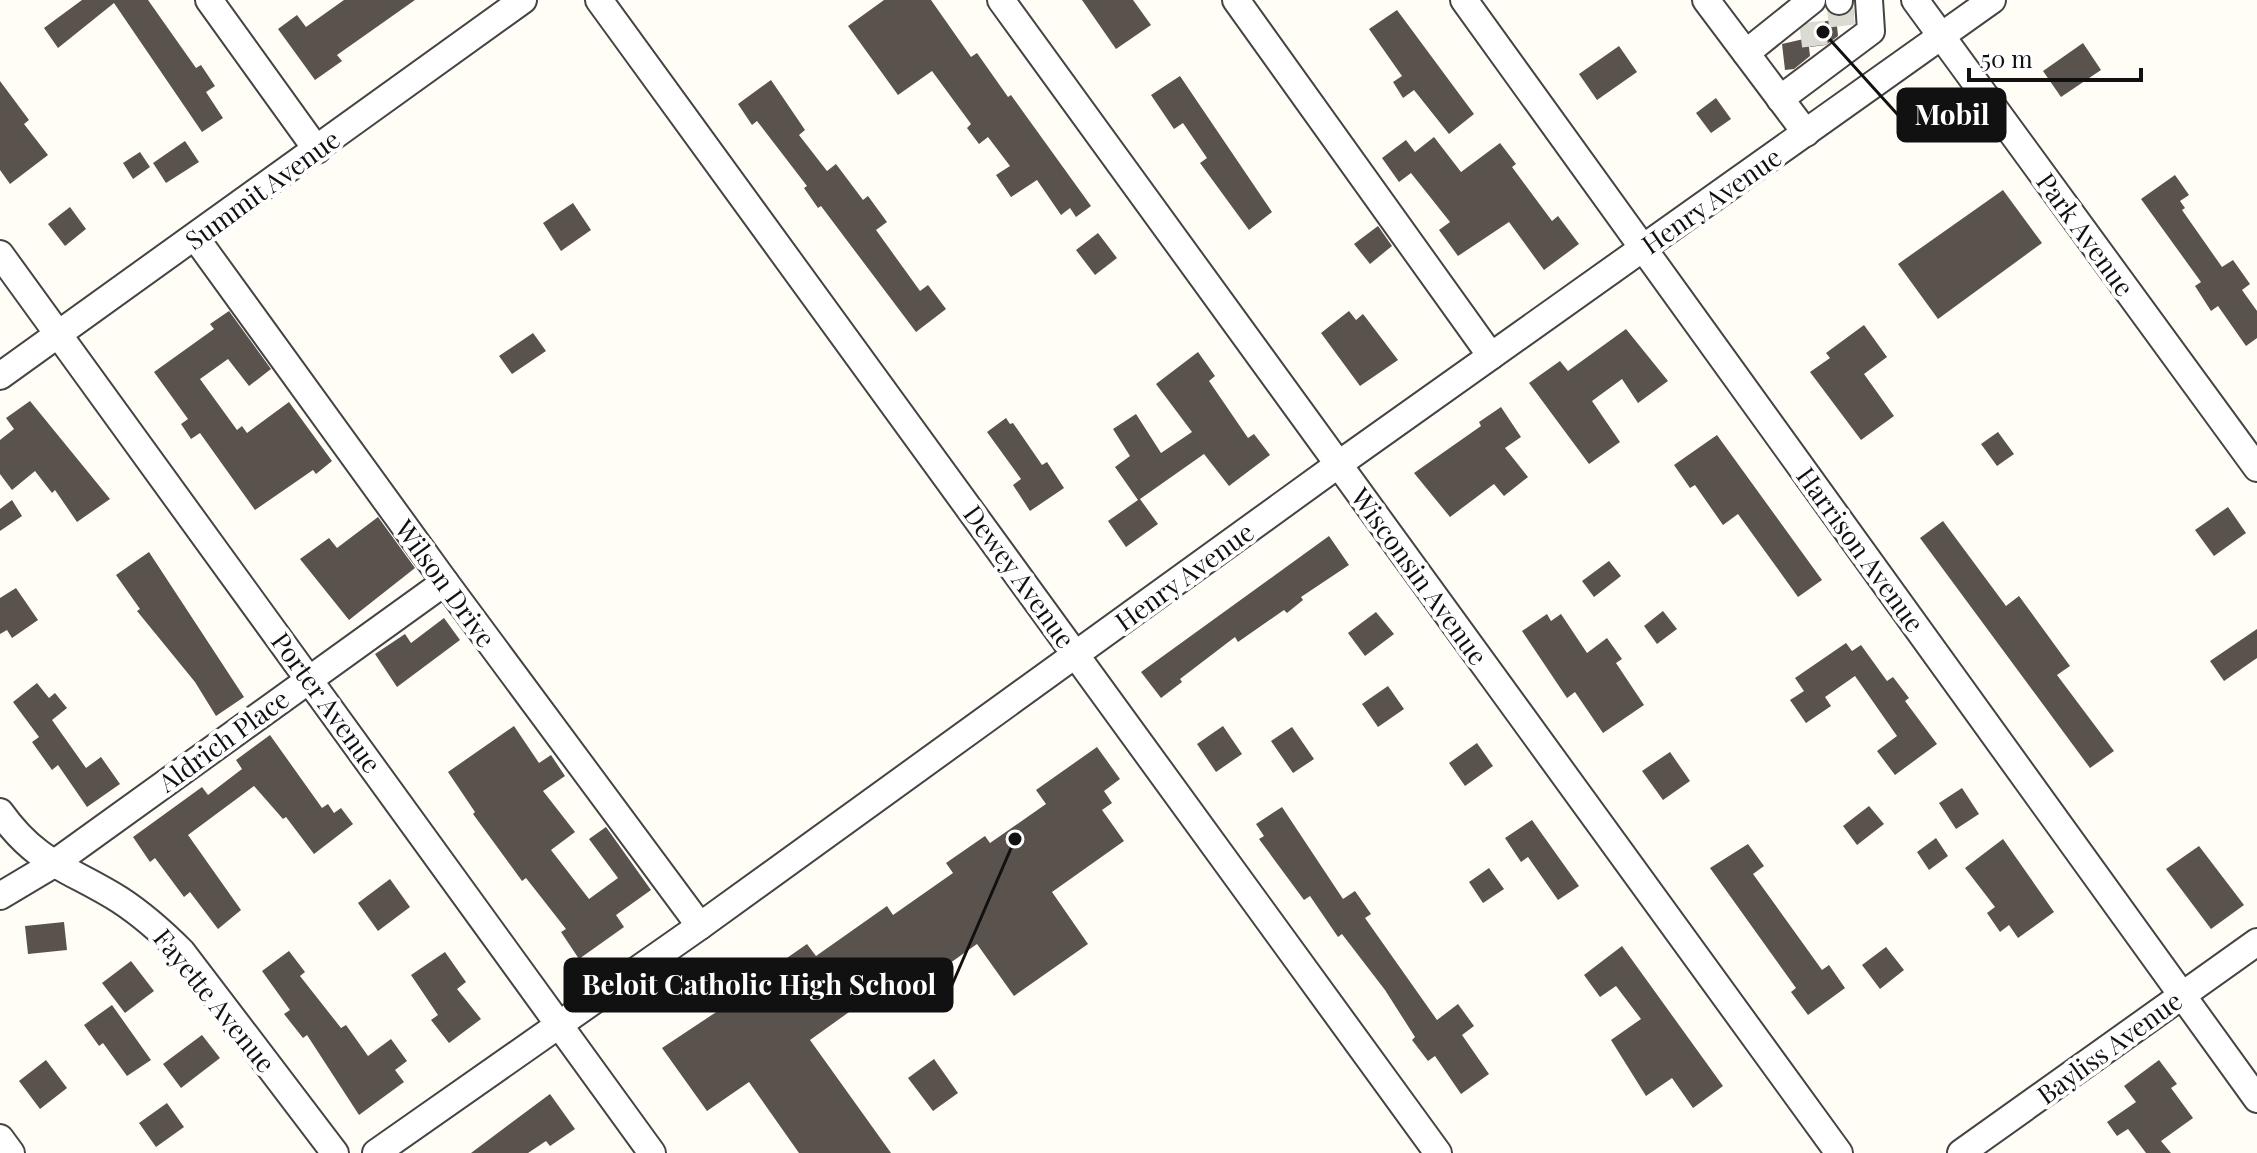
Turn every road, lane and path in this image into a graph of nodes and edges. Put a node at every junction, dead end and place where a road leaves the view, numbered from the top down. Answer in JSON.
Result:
{"nodes":[{"id":1,"x":209,"y":0,"type":"edge"},
{"id":2,"x":523,"y":0,"type":"edge"},
{"id":3,"x":599,"y":0,"type":"edge"},
{"id":4,"x":1001,"y":0,"type":"edge"},
{"id":5,"x":1236,"y":0,"type":"edge"},
{"id":6,"x":1464,"y":0,"type":"edge"},
{"id":7,"x":1706,"y":0,"type":"edge"},
{"id":8,"x":1869,"y":0,"type":"edge"},
{"id":9,"x":1915,"y":0,"type":"edge"},
{"id":10,"x":1992,"y":0,"type":"edge"},
{"id":11,"x":1841,"y":19,"type":"edge"},
{"id":12,"x":1813,"y":28,"type":"edge"},
{"id":13,"x":1941,"y":36,"type":"junction"},
{"id":14,"x":1746,"y":53,"type":"junction"},
{"id":15,"x":1780,"y":99,"type":"junction"},
{"id":16,"x":1806,"y":133,"type":"junction"},
{"id":17,"x":317,"y":150,"type":"junction"},
{"id":18,"x":195,"y":237,"type":"junction"},
{"id":19,"x":1644,"y":248,"type":"junction"},
{"id":20,"x":0,"y":254,"type":"edge"},
{"id":21,"x":58,"y":334,"type":"junction"},
{"id":22,"x":1491,"y":356,"type":"junction"},
{"id":23,"x":0,"y":376,"type":"edge"},
{"id":24,"x":1339,"y":464,"type":"junction"},
{"id":25,"x":2257,"y":468,"type":"edge"},
{"id":26,"x":445,"y":582,"type":"junction"},
{"id":27,"x":1077,"y":653,"type":"junction"},
{"id":28,"x":310,"y":677,"type":"junction"},
{"id":29,"x":0,"y":812,"type":"edge"},
{"id":30,"x":52,"y":865,"type":"junction"},
{"id":31,"x":0,"y":896,"type":"edge"},
{"id":32,"x":700,"y":926,"type":"junction"},
{"id":33,"x":2257,"y":942,"type":"edge"},
{"id":34,"x":2183,"y":994,"type":"junction"},
{"id":35,"x":559,"y":1025,"type":"junction"},
{"id":36,"x":2257,"y":1099,"type":"edge"},
{"id":37,"x":0,"y":1138,"type":"edge"},
{"id":38,"x":11,"y":1153,"type":"edge"},
{"id":39,"x":335,"y":1153,"type":"edge"},
{"id":40,"x":376,"y":1153,"type":"edge"},
{"id":41,"x":652,"y":1153,"type":"edge"},
{"id":42,"x":1438,"y":1153,"type":"edge"},
{"id":43,"x":1839,"y":1153,"type":"edge"},
{"id":44,"x":1961,"y":1153,"type":"edge"}],
"edges":[{"from":1,"to":17,"type":"street"},
{"from":2,"to":17,"type":"street","name":"Summit Avenue"},
{"from":3,"to":27,"type":"street","name":"Dewey Avenue"},
{"from":4,"to":24,"type":"street","name":"Wisconsin Avenue"},
{"from":5,"to":22,"type":"street"},
{"from":6,"to":19,"type":"street","name":"Harrison Avenue"},
{"from":7,"to":14,"type":"street"},
{"from":8,"to":11,"type":"street"},
{"from":9,"to":13,"type":"street","name":"Park Avenue"},
{"from":10,"to":13,"type":"street","name":"Henry Avenue"},
{"from":11,"to":12,"type":"street"},
{"from":12,"to":14,"type":"street"},
{"from":12,"to":15,"type":"street"},
{"from":13,"to":16,"type":"street","name":"Henry Avenue"},
{"from":13,"to":25,"type":"street","name":"Park Avenue"},
{"from":14,"to":15,"type":"street"},
{"from":15,"to":16,"type":"street"},
{"from":16,"to":19,"type":"street","name":"Henry Avenue"},
{"from":17,"to":18,"type":"street","name":"Summit Avenue"},
{"from":18,"to":21,"type":"street","name":"Summit Avenue"},
{"from":18,"to":26,"type":"street","name":"Wilson Drive"},
{"from":19,"to":22,"type":"street","name":"Henry Avenue"},
{"from":19,"to":34,"type":"street","name":"Harrison Avenue"},
{"from":20,"to":21,"type":"street","name":"Porter Avenue"},
{"from":21,"to":23,"type":"street","name":"Summit Avenue"},
{"from":21,"to":28,"type":"street","name":"Porter Avenue"},
{"from":22,"to":24,"type":"street","name":"Henry Avenue"},
{"from":24,"to":27,"type":"street","name":"Henry Avenue"},
{"from":24,"to":43,"type":"street","name":"Wisconsin Avenue"},
{"from":26,"to":28,"type":"street","name":"Aldrich Place"},
{"from":26,"to":32,"type":"street","name":"Wilson Drive"},
{"from":27,"to":32,"type":"street","name":"Henry Avenue"},
{"from":27,"to":42,"type":"street","name":"Dewey Avenue"},
{"from":28,"to":30,"type":"street","name":"Aldrich Place"},
{"from":28,"to":35,"type":"street","name":"Porter Avenue"},
{"from":29,"to":30,"type":"street","name":"Fayette Avenue"},
{"from":30,"to":31,"type":"street","name":"Aldrich Place"},
{"from":30,"to":39,"type":"street","name":"Fayette Avenue"},
{"from":32,"to":35,"type":"street","name":"Henry Avenue"},
{"from":33,"to":34,"type":"street","name":"Bayliss Avenue"},
{"from":34,"to":36,"type":"street","name":"Harrison Avenue"},
{"from":34,"to":44,"type":"street","name":"Bayliss Avenue"},
{"from":35,"to":40,"type":"street","name":"Henry Avenue"},
{"from":35,"to":41,"type":"street","name":"Porter Avenue"},
{"from":37,"to":38,"type":"street"}]}
